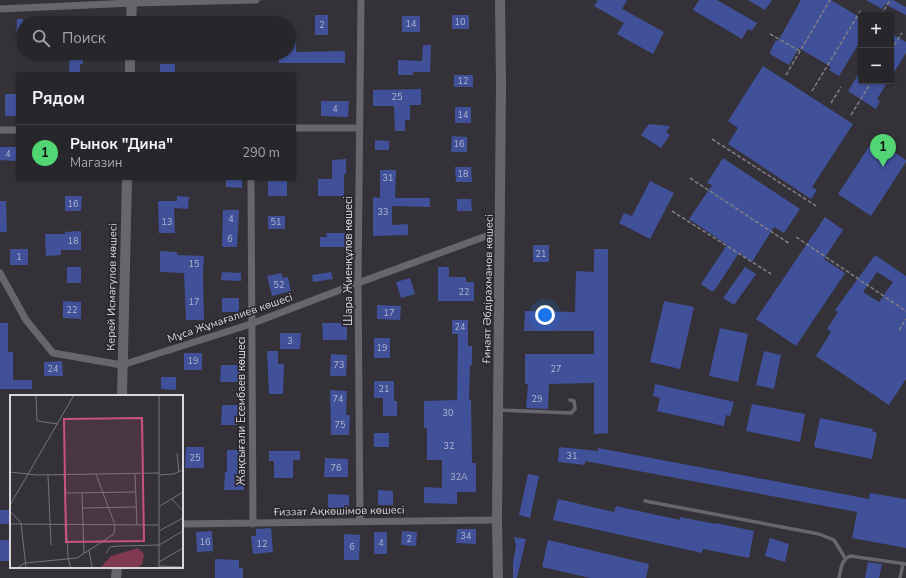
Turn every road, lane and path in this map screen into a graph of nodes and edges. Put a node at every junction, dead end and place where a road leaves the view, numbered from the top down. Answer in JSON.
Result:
{"nodes":[{"id":1,"x":256,"y":0,"type":"edge"},
{"id":2,"x":361,"y":0,"type":"edge"},
{"id":3,"x":500,"y":0,"type":"edge"},
{"id":4,"x":830,"y":0,"type":"edge"},
{"id":5,"x":890,"y":0,"type":"edge"},
{"id":6,"x":132,"y":1,"type":"edge"},
{"id":7,"x":0,"y":9,"type":"edge"},
{"id":8,"x":861,"y":10,"type":"dead end"},
{"id":9,"x":883,"y":12,"type":"edge"},
{"id":10,"x":131,"y":16,"type":"edge"},
{"id":11,"x":902,"y":33,"type":"dead end"},
{"id":12,"x":770,"y":34,"type":"dead end"},
{"id":13,"x":892,"y":48,"type":"edge"},
{"id":14,"x":800,"y":52,"type":"junction"},
{"id":15,"x":130,"y":60,"type":"edge"},
{"id":16,"x":130,"y":72,"type":"edge"},
{"id":17,"x":786,"y":75,"type":"dead end"},
{"id":18,"x":870,"y":84,"type":"edge"},
{"id":19,"x":841,"y":87,"type":"dead end"},
{"id":20,"x":812,"y":91,"type":"dead end"},
{"id":21,"x":831,"y":103,"type":"dead end"},
{"id":22,"x":851,"y":115,"type":"dead end"},
{"id":23,"x":296,"y":128,"type":"edge"},
{"id":24,"x":359,"y":128,"type":"junction"},
{"id":25,"x":0,"y":130,"type":"edge"},
{"id":26,"x":16,"y":130,"type":"edge"},
{"id":27,"x":712,"y":138,"type":"dead end"},
{"id":28,"x":690,"y":178,"type":"dead end"},
{"id":29,"x":127,"y":180,"type":"edge"},
{"id":30,"x":251,"y":180,"type":"edge"},
{"id":31,"x":816,"y":206,"type":"dead end"},
{"id":32,"x":672,"y":211,"type":"dead end"},
{"id":33,"x":500,"y":231,"type":"junction"},
{"id":34,"x":796,"y":237,"type":"dead end"},
{"id":35,"x":790,"y":244,"type":"dead end"},
{"id":36,"x":0,"y":273,"type":"edge"},
{"id":37,"x":771,"y":274,"type":"dead end"},
{"id":38,"x":358,"y":283,"type":"junction"},
{"id":39,"x":906,"y":311,"type":"edge"},
{"id":40,"x":906,"y":319,"type":"edge"},
{"id":41,"x":251,"y":324,"type":"junction"},
{"id":42,"x":899,"y":330,"type":"dead end"},
{"id":43,"x":122,"y":365,"type":"junction"},
{"id":44,"x":122,"y":395,"type":"edge"},
{"id":45,"x":570,"y":400,"type":"dead end"},
{"id":46,"x":498,"y":410,"type":"junction"},
{"id":47,"x":645,"y":502,"type":"dead end"},
{"id":48,"x":497,"y":520,"type":"junction"},
{"id":49,"x":360,"y":522,"type":"junction"},
{"id":50,"x":183,"y":524,"type":"edge"},
{"id":51,"x":253,"y":524,"type":"junction"},
{"id":52,"x":845,"y":558,"type":"junction"},
{"id":53,"x":904,"y":564,"type":"edge"},
{"id":54,"x":498,"y":578,"type":"edge"},
{"id":55,"x":839,"y":578,"type":"edge"},
{"id":56,"x":900,"y":578,"type":"edge"}],
"edges":[{"from":1,"to":6,"type":"street"},
{"from":2,"to":24,"type":"street","name":"Шара Жиенқұлов көшесі"},
{"from":3,"to":33,"type":"street","name":"Ғинаят Әбдірахманов көшесі"},
{"from":4,"to":14,"type":"path"},
{"from":5,"to":9,"type":"path"},
{"from":6,"to":7,"type":"street"},
{"from":6,"to":10,"type":"street"},
{"from":8,"to":20,"type":"path"},
{"from":11,"to":13,"type":"path"},
{"from":12,"to":14,"type":"path"},
{"from":14,"to":17,"type":"path"},
{"from":15,"to":16,"type":"street"},
{"from":18,"to":22,"type":"path"},
{"from":19,"to":21,"type":"path"},
{"from":23,"to":24,"type":"street"},
{"from":24,"to":38,"type":"street","name":"Шара Жиенқұлов көшесі"},
{"from":25,"to":26,"type":"street"},
{"from":27,"to":31,"type":"path"},
{"from":28,"to":35,"type":"path"},
{"from":29,"to":43,"type":"street","name":"Керей Исмагулов көшесі"},
{"from":30,"to":41,"type":"street","name":"Жақсығали Есембаев көшесi"},
{"from":32,"to":37,"type":"path"},
{"from":33,"to":38,"type":"street","name":"Мұса Жұмағалиев көшесі"},
{"from":33,"to":46,"type":"street","name":"Ғинаят Әбдірахманов көшесі"},
{"from":34,"to":39,"type":"path"},
{"from":36,"to":43,"type":"street","name":"Мұса Жұмағалиев көшесі"},
{"from":38,"to":41,"type":"street","name":"Мұса Жұмағалиев көшесі"},
{"from":38,"to":49,"type":"street","name":"Шара Жиенқұлов көшесі"},
{"from":40,"to":42,"type":"path"},
{"from":41,"to":43,"type":"street","name":"Мұса Жұмағалиев көшесі"},
{"from":41,"to":51,"type":"street","name":"Жақсығали Есембаев көшесi"},
{"from":43,"to":44,"type":"street","name":"Керей Исмагулов көшесі"},
{"from":45,"to":46,"type":"lane"},
{"from":46,"to":48,"type":"street","name":"Ғинаят Әбдірахманов көшесі"},
{"from":47,"to":52,"type":"lane"},
{"from":48,"to":49,"type":"street","name":"Ғиззат Ақкөшімов көшесi"},
{"from":48,"to":54,"type":"street","name":"Ғинаят Әбдірахманов көшесі"},
{"from":49,"to":51,"type":"street","name":"Ғиззат Ақкөшімов көшесi"},
{"from":50,"to":51,"type":"street","name":"Ғиззат Ақкөшімов көшесi"},
{"from":52,"to":53,"type":"lane"},
{"from":52,"to":55,"type":"lane"},
{"from":53,"to":56,"type":"lane"}]}
